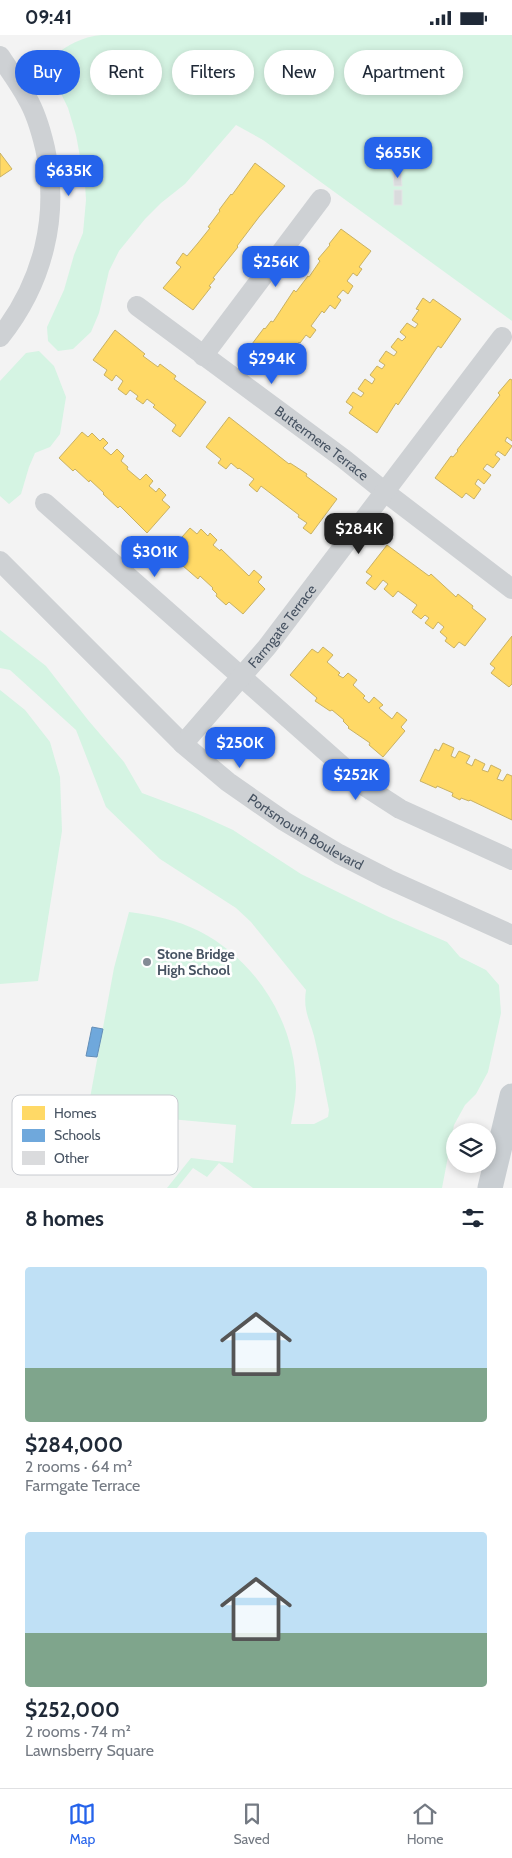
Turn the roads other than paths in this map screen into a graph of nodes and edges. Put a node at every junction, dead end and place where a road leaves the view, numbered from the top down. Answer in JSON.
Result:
{"nodes":[{"id":1,"x":3,"y":67,"type":"edge"},
{"id":2,"x":321,"y":199,"type":"dead end"},
{"id":3,"x":137,"y":306,"type":"dead end"},
{"id":4,"x":0,"y":337,"type":"edge"},
{"id":5,"x":502,"y":337,"type":"dead end"},
{"id":6,"x":202,"y":356,"type":"junction"},
{"id":7,"x":384,"y":492,"type":"junction"},
{"id":8,"x":45,"y":503,"type":"dead end"},
{"id":9,"x":0,"y":561,"type":"edge"},
{"id":10,"x":512,"y":589,"type":"edge"},
{"id":11,"x":241,"y":678,"type":"junction"},
{"id":12,"x":183,"y":744,"type":"junction"},
{"id":13,"x":512,"y":860,"type":"edge"},
{"id":14,"x":512,"y":935,"type":"edge"},
{"id":15,"x":512,"y":1096,"type":"edge"},
{"id":16,"x":490,"y":1188,"type":"edge"}],
"edges":[{"from":1,"to":4,"type":"street"},
{"from":2,"to":6,"type":"street"},
{"from":3,"to":6,"type":"street","name":"Buttermere Terrace"},
{"from":5,"to":7,"type":"street","name":"Farmgate Terrace"},
{"from":6,"to":7,"type":"street","name":"Buttermere Terrace"},
{"from":7,"to":10,"type":"street","name":"Buttermere Terrace"},
{"from":7,"to":11,"type":"street","name":"Farmgate Terrace"},
{"from":8,"to":11,"type":"street"},
{"from":9,"to":12,"type":"street","name":"Portsmouth Boulevard"},
{"from":11,"to":12,"type":"street","name":"Farmgate Terrace"},
{"from":11,"to":13,"type":"street"},
{"from":12,"to":14,"type":"street","name":"Portsmouth Boulevard"},
{"from":15,"to":16,"type":"main road"}]}
